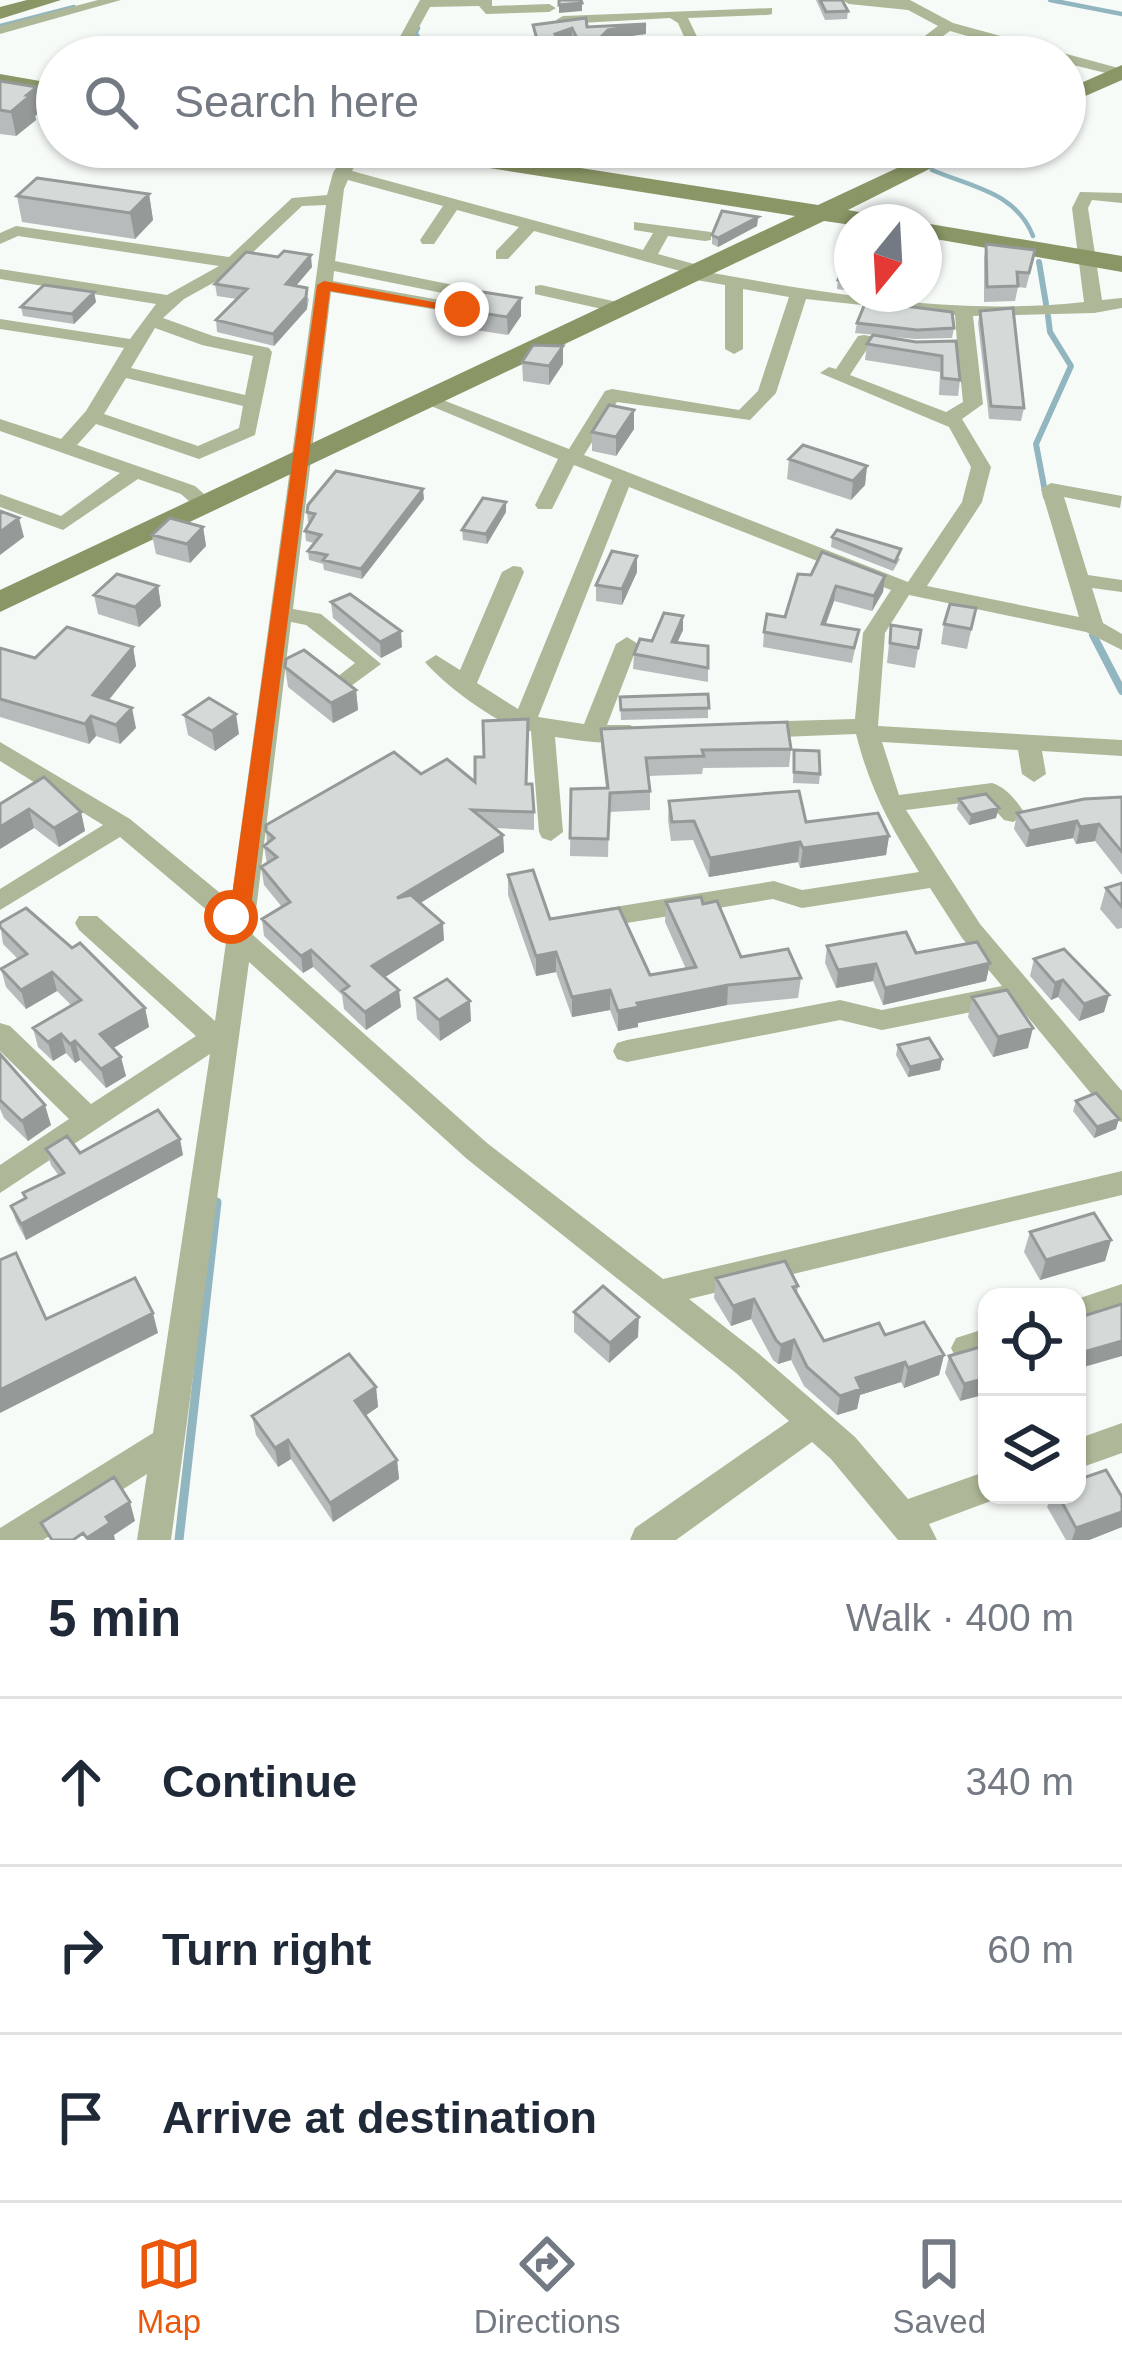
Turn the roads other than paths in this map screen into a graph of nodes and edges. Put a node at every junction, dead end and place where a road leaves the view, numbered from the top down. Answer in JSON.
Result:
{"nodes":[{"id":1,"x":13,"y":0,"type":"edge"},
{"id":2,"x":51,"y":0,"type":"edge"},
{"id":3,"x":114,"y":0,"type":"edge"},
{"id":4,"x":849,"y":0,"type":"edge"},
{"id":5,"x":482,"y":1,"type":"edge"},
{"id":6,"x":429,"y":2,"type":"edge"},
{"id":7,"x":0,"y":3,"type":"edge"},
{"id":8,"x":903,"y":3,"type":"edge"},
{"id":9,"x":548,"y":8,"type":"dead end"},
{"id":10,"x":597,"y":10,"type":"edge"},
{"id":11,"x":767,"y":11,"type":"dead end"},
{"id":12,"x":0,"y":13,"type":"edge"},
{"id":13,"x":673,"y":14,"type":"junction"},
{"id":14,"x":562,"y":20,"type":"edge"},
{"id":15,"x":949,"y":26,"type":"junction"},
{"id":16,"x":0,"y":30,"type":"edge"},
{"id":17,"x":408,"y":36,"type":"edge"},
{"id":18,"x":690,"y":36,"type":"edge"},
{"id":19,"x":935,"y":36,"type":"edge"},
{"id":20,"x":982,"y":36,"type":"edge"},
{"id":21,"x":1086,"y":64,"type":"edge"},
{"id":22,"x":1121,"y":73,"type":"edge"},
{"id":23,"x":0,"y":82,"type":"edge"},
{"id":24,"x":36,"y":88,"type":"edge"},
{"id":25,"x":1086,"y":89,"type":"edge"},
{"id":26,"x":344,"y":168,"type":"edge"},
{"id":27,"x":534,"y":168,"type":"edge"},
{"id":28,"x":917,"y":168,"type":"edge"},
{"id":29,"x":341,"y":173,"type":"junction"},
{"id":30,"x":1122,"y":197,"type":"edge"},
{"id":31,"x":335,"y":200,"type":"junction"},
{"id":32,"x":453,"y":204,"type":"junction"},
{"id":33,"x":822,"y":213,"type":"junction"},
{"id":34,"x":834,"y":215,"type":"edge"},
{"id":35,"x":530,"y":225,"type":"junction"},
{"id":36,"x":640,"y":226,"type":"dead end"},
{"id":37,"x":663,"y":230,"type":"junction"},
{"id":38,"x":942,"y":233,"type":"edge"},
{"id":39,"x":705,"y":236,"type":"dead end"},
{"id":40,"x":0,"y":239,"type":"edge"},
{"id":41,"x":428,"y":240,"type":"dead end"},
{"id":42,"x":502,"y":255,"type":"dead end"},
{"id":43,"x":648,"y":257,"type":"junction"},
{"id":44,"x":1086,"y":257,"type":"junction"},
{"id":45,"x":233,"y":263,"type":"junction"},
{"id":46,"x":1122,"y":264,"type":"edge"},
{"id":47,"x":331,"y":265,"type":"junction"},
{"id":48,"x":694,"y":273,"type":"junction"},
{"id":49,"x":0,"y":274,"type":"edge"},
{"id":50,"x":734,"y":283,"type":"junction"},
{"id":51,"x":328,"y":286,"type":"junction"},
{"id":52,"x":541,"y":290,"type":"dead end"},
{"id":53,"x":800,"y":291,"type":"junction"},
{"id":54,"x":172,"y":301,"type":"junction"},
{"id":55,"x":1122,"y":303,"type":"edge"},
{"id":56,"x":620,"y":308,"type":"junction"},
{"id":57,"x":1094,"y":308,"type":"junction"},
{"id":58,"x":963,"y":310,"type":"junction"},
{"id":59,"x":154,"y":321,"type":"junction"},
{"id":60,"x":0,"y":324,"type":"edge"},
{"id":61,"x":137,"y":345,"type":"junction"},
{"id":62,"x":967,"y":347,"type":"junction"},
{"id":63,"x":734,"y":350,"type":"dead end"},
{"id":64,"x":119,"y":371,"type":"junction"},
{"id":65,"x":428,"y":400,"type":"junction"},
{"id":66,"x":252,"y":402,"type":"junction"},
{"id":67,"x":92,"y":416,"type":"junction"},
{"id":68,"x":946,"y":419,"type":"junction"},
{"id":69,"x":0,"y":425,"type":"edge"},
{"id":70,"x":64,"y":447,"type":"junction"},
{"id":71,"x":571,"y":457,"type":"junction"},
{"id":72,"x":301,"y":459,"type":"junction"},
{"id":73,"x":135,"y":472,"type":"junction"},
{"id":74,"x":623,"y":477,"type":"junction"},
{"id":75,"x":0,"y":500,"type":"edge"},
{"id":76,"x":1120,"y":502,"type":"edge"},
{"id":77,"x":205,"y":505,"type":"junction"},
{"id":78,"x":545,"y":505,"type":"dead end"},
{"id":79,"x":512,"y":572,"type":"dead end"},
{"id":80,"x":1080,"y":580,"type":"junction"},
{"id":81,"x":1122,"y":586,"type":"edge"},
{"id":82,"x":909,"y":588,"type":"junction"},
{"id":83,"x":0,"y":602,"type":"edge"},
{"id":84,"x":285,"y":614,"type":"junction"},
{"id":85,"x":1093,"y":627,"type":"junction"},
{"id":86,"x":1122,"y":643,"type":"edge"},
{"id":87,"x":627,"y":644,"type":"dead end"},
{"id":88,"x":436,"y":662,"type":"dead end"},
{"id":89,"x":343,"y":681,"type":"edge"},
{"id":90,"x":465,"y":686,"type":"junction"},
{"id":91,"x":533,"y":726,"type":"junction"},
{"id":92,"x":738,"y":730,"type":"edge"},
{"id":93,"x":867,"y":730,"type":"junction"},
{"id":94,"x":655,"y":732,"type":"edge"},
{"id":95,"x":592,"y":734,"type":"junction"},
{"id":96,"x":1029,"y":742,"type":"junction"},
{"id":97,"x":1122,"y":748,"type":"edge"},
{"id":98,"x":4,"y":761,"type":"edge"},
{"id":99,"x":1034,"y":774,"type":"dead end"},
{"id":100,"x":891,"y":804,"type":"junction"},
{"id":101,"x":1013,"y":814,"type":"edge"},
{"id":102,"x":121,"y":825,"type":"junction"},
{"id":103,"x":551,"y":832,"type":"dead end"},
{"id":104,"x":936,"y":878,"type":"junction"},
{"id":105,"x":0,"y":901,"type":"edge"},
{"id":106,"x":581,"y":921,"type":"edge"},
{"id":107,"x":88,"y":922,"type":"dead end"},
{"id":108,"x":238,"y":930,"type":"junction"},
{"id":109,"x":1021,"y":992,"type":"junction"},
{"id":110,"x":0,"y":1034,"type":"edge"},
{"id":111,"x":220,"y":1035,"type":"junction"},
{"id":112,"x":627,"y":1051,"type":"dead end"},
{"id":113,"x":1122,"y":1111,"type":"edge"},
{"id":114,"x":90,"y":1120,"type":"junction"},
{"id":115,"x":0,"y":1181,"type":"edge"},
{"id":116,"x":1122,"y":1183,"type":"edge"},
{"id":117,"x":658,"y":1294,"type":"junction"},
{"id":118,"x":1122,"y":1298,"type":"edge"},
{"id":119,"x":1086,"y":1310,"type":"edge"},
{"id":120,"x":814,"y":1423,"type":"junction"},
{"id":121,"x":1122,"y":1438,"type":"edge"},
{"id":122,"x":165,"y":1444,"type":"junction"},
{"id":123,"x":1086,"y":1451,"type":"edge"},
{"id":124,"x":978,"y":1492,"type":"edge"},
{"id":125,"x":910,"y":1529,"type":"edge"},
{"id":126,"x":12,"y":1540,"type":"edge"},
{"id":127,"x":154,"y":1540,"type":"edge"},
{"id":128,"x":647,"y":1540,"type":"edge"}],
"edges":[{"from":1,"to":7,"type":"street"},
{"from":2,"to":12,"type":"street"},
{"from":3,"to":16,"type":"street"},
{"from":4,"to":8,"type":"street"},
{"from":5,"to":6,"type":"street"},
{"from":5,"to":9,"type":"street"},
{"from":6,"to":17,"type":"street"},
{"from":8,"to":15,"type":"street"},
{"from":10,"to":13,"type":"street"},
{"from":10,"to":14,"type":"street"},
{"from":11,"to":13,"type":"street"},
{"from":13,"to":18,"type":"street"},
{"from":15,"to":19,"type":"street"},
{"from":15,"to":20,"type":"street"},
{"from":21,"to":22,"type":"street"},
{"from":22,"to":25,"type":"street"},
{"from":23,"to":24,"type":"street"},
{"from":26,"to":29,"type":"street"},
{"from":27,"to":33,"type":"street"},
{"from":28,"to":33,"type":"street"},
{"from":29,"to":31,"type":"street"},
{"from":29,"to":32,"type":"street"},
{"from":30,"to":44,"type":"street"},
{"from":31,"to":45,"type":"street"},
{"from":31,"to":47,"type":"street"},
{"from":32,"to":35,"type":"street"},
{"from":32,"to":41,"type":"street"},
{"from":33,"to":34,"type":"street"},
{"from":33,"to":48,"type":"street"},
{"from":35,"to":42,"type":"street"},
{"from":35,"to":43,"type":"street"},
{"from":36,"to":37,"type":"street"},
{"from":37,"to":39,"type":"street"},
{"from":37,"to":43,"type":"street"},
{"from":38,"to":44,"type":"street"},
{"from":40,"to":45,"type":"street"},
{"from":43,"to":48,"type":"street"},
{"from":44,"to":46,"type":"street"},
{"from":44,"to":57,"type":"street"},
{"from":45,"to":54,"type":"street"},
{"from":47,"to":51,"type":"street"},
{"from":47,"to":51,"type":"street"},
{"from":48,"to":50,"type":"street"},
{"from":48,"to":56,"type":"street"},
{"from":49,"to":54,"type":"street"},
{"from":50,"to":53,"type":"street"},
{"from":50,"to":63,"type":"street"},
{"from":51,"to":72,"type":"street"},
{"from":52,"to":56,"type":"street"},
{"from":53,"to":58,"type":"street"},
{"from":53,"to":71,"type":"street"},
{"from":54,"to":59,"type":"street"},
{"from":55,"to":57,"type":"street"},
{"from":56,"to":65,"type":"street"},
{"from":57,"to":58,"type":"street"},
{"from":58,"to":62,"type":"street"},
{"from":59,"to":61,"type":"street"},
{"from":59,"to":66,"type":"street"},
{"from":60,"to":61,"type":"street"},
{"from":61,"to":64,"type":"street"},
{"from":62,"to":68,"type":"street"},
{"from":62,"to":68,"type":"street"},
{"from":64,"to":66,"type":"street"},
{"from":64,"to":67,"type":"street"},
{"from":65,"to":71,"type":"street"},
{"from":65,"to":72,"type":"street"},
{"from":66,"to":67,"type":"street"},
{"from":67,"to":70,"type":"street"},
{"from":68,"to":82,"type":"street"},
{"from":69,"to":70,"type":"street"},
{"from":70,"to":73,"type":"street"},
{"from":71,"to":74,"type":"street"},
{"from":71,"to":78,"type":"street"},
{"from":72,"to":77,"type":"street"},
{"from":72,"to":84,"type":"street"},
{"from":73,"to":75,"type":"street"},
{"from":73,"to":77,"type":"street"},
{"from":74,"to":82,"type":"street"},
{"from":74,"to":91,"type":"street"},
{"from":76,"to":80,"type":"street"},
{"from":77,"to":83,"type":"street"},
{"from":79,"to":90,"type":"street"},
{"from":80,"to":81,"type":"street"},
{"from":80,"to":85,"type":"street"},
{"from":82,"to":85,"type":"street"},
{"from":82,"to":93,"type":"street"},
{"from":84,"to":89,"type":"street"},
{"from":84,"to":108,"type":"street"},
{"from":85,"to":86,"type":"street"},
{"from":87,"to":95,"type":"street"},
{"from":88,"to":90,"type":"street"},
{"from":90,"to":91,"type":"street"},
{"from":91,"to":95,"type":"street"},
{"from":91,"to":103,"type":"street"},
{"from":92,"to":93,"type":"street"},
{"from":93,"to":96,"type":"street"},
{"from":93,"to":100,"type":"street"},
{"from":94,"to":95,"type":"street"},
{"from":96,"to":97,"type":"street"},
{"from":96,"to":99,"type":"street"},
{"from":98,"to":102,"type":"street"},
{"from":100,"to":101,"type":"street"},
{"from":100,"to":104,"type":"street"},
{"from":102,"to":105,"type":"street"},
{"from":102,"to":108,"type":"street"},
{"from":104,"to":106,"type":"street"},
{"from":104,"to":109,"type":"street"},
{"from":107,"to":111,"type":"street"},
{"from":108,"to":111,"type":"street"},
{"from":108,"to":117,"type":"street"},
{"from":109,"to":112,"type":"street"},
{"from":109,"to":113,"type":"street"},
{"from":110,"to":114,"type":"street"},
{"from":111,"to":114,"type":"street"},
{"from":111,"to":122,"type":"street"},
{"from":114,"to":115,"type":"street"},
{"from":116,"to":117,"type":"street"},
{"from":117,"to":120,"type":"street"},
{"from":118,"to":119,"type":"street"},
{"from":120,"to":125,"type":"street"},
{"from":120,"to":128,"type":"street"},
{"from":121,"to":123,"type":"street"},
{"from":122,"to":126,"type":"street"},
{"from":122,"to":127,"type":"street"},
{"from":124,"to":125,"type":"street"}]}
